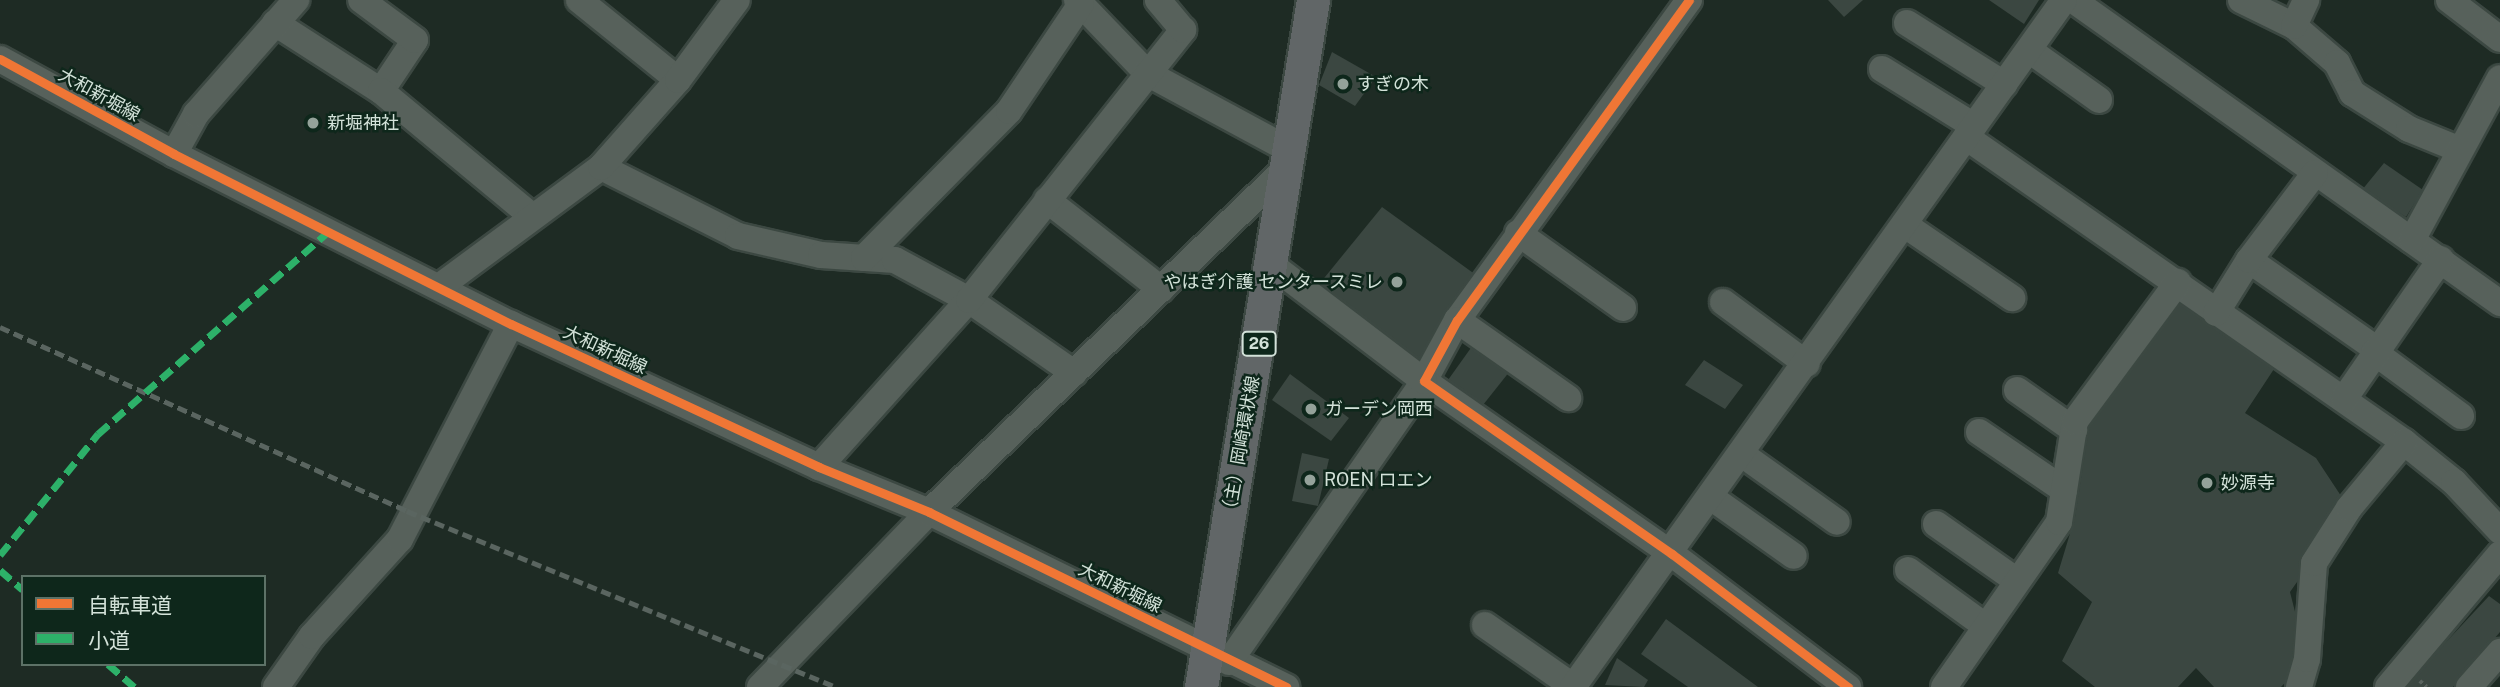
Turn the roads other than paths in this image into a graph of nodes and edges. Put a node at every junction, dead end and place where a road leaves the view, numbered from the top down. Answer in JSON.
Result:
{"nodes":[{"id":1,"x":296,"y":0,"type":"edge"},
{"id":2,"x":360,"y":0,"type":"edge"},
{"id":3,"x":579,"y":0,"type":"edge"},
{"id":4,"x":737,"y":0,"type":"edge"},
{"id":5,"x":1157,"y":0,"type":"edge"},
{"id":6,"x":1314,"y":0,"type":"edge"},
{"id":7,"x":1689,"y":0,"type":"edge"},
{"id":8,"x":2064,"y":0,"type":"edge"},
{"id":9,"x":2073,"y":0,"type":"edge"},
{"id":10,"x":2241,"y":0,"type":"edge"},
{"id":11,"x":2306,"y":0,"type":"edge"},
{"id":12,"x":2449,"y":0,"type":"edge"},
{"id":13,"x":1079,"y":2,"type":"edge"},
{"id":14,"x":275,"y":23,"type":"junction"},
{"id":15,"x":1907,"y":23,"type":"dead end"},
{"id":16,"x":2294,"y":26,"type":"junction"},
{"id":17,"x":2500,"y":39,"type":"edge"},
{"id":18,"x":2028,"y":50,"type":"junction"},
{"id":19,"x":0,"y":59,"type":"edge"},
{"id":20,"x":1882,"y":69,"type":"dead end"},
{"id":21,"x":1147,"y":73,"type":"junction"},
{"id":22,"x":2500,"y":78,"type":"edge"},
{"id":23,"x":678,"y":80,"type":"junction"},
{"id":24,"x":2004,"y":84,"type":"junction"},
{"id":25,"x":381,"y":91,"type":"junction"},
{"id":26,"x":2099,"y":100,"type":"dead end"},
{"id":27,"x":1970,"y":131,"type":"junction"},
{"id":28,"x":2458,"y":149,"type":"junction"},
{"id":29,"x":174,"y":154,"type":"junction"},
{"id":30,"x":1289,"y":159,"type":"junction"},
{"id":31,"x":601,"y":167,"type":"junction"},
{"id":32,"x":2315,"y":173,"type":"junction"},
{"id":33,"x":1047,"y":200,"type":"junction"},
{"id":34,"x":533,"y":217,"type":"junction"},
{"id":35,"x":1905,"y":225,"type":"junction"},
{"id":36,"x":1518,"y":233,"type":"junction"},
{"id":37,"x":2412,"y":240,"type":"junction"},
{"id":38,"x":864,"y":258,"type":"junction"},
{"id":39,"x":2441,"y":259,"type":"junction"},
{"id":40,"x":2249,"y":260,"type":"junction"},
{"id":41,"x":1273,"y":266,"type":"junction"},
{"id":42,"x":2178,"y":282,"type":"junction"},
{"id":43,"x":439,"y":288,"type":"junction"},
{"id":44,"x":1161,"y":289,"type":"junction"},
{"id":45,"x":2012,"y":298,"type":"dead end"},
{"id":46,"x":969,"y":300,"type":"junction"},
{"id":47,"x":1723,"y":302,"type":"dead end"},
{"id":48,"x":2500,"y":303,"type":"edge"},
{"id":49,"x":1623,"y":308,"type":"dead end"},
{"id":50,"x":2216,"y":313,"type":"junction"},
{"id":51,"x":1457,"y":320,"type":"junction"},
{"id":52,"x":512,"y":324,"type":"junction"},
{"id":53,"x":2375,"y":350,"type":"junction"},
{"id":54,"x":1807,"y":364,"type":"junction"},
{"id":55,"x":1074,"y":373,"type":"junction"},
{"id":56,"x":1424,"y":381,"type":"junction"},
{"id":57,"x":2017,"y":390,"type":"dead end"},
{"id":58,"x":1568,"y":398,"type":"dead end"},
{"id":59,"x":2344,"y":399,"type":"junction"},
{"id":60,"x":2461,"y":416,"type":"dead end"},
{"id":61,"x":2074,"y":430,"type":"junction"},
{"id":62,"x":1979,"y":432,"type":"dead end"},
{"id":63,"x":2404,"y":442,"type":"junction"},
{"id":64,"x":1743,"y":455,"type":"junction"},
{"id":65,"x":819,"y":467,"type":"junction"},
{"id":66,"x":2064,"y":490,"type":"junction"},
{"id":67,"x":1712,"y":499,"type":"junction"},
{"id":68,"x":929,"y":512,"type":"junction"},
{"id":69,"x":1837,"y":522,"type":"dead end"},
{"id":70,"x":1936,"y":524,"type":"dead end"},
{"id":71,"x":2500,"y":531,"type":"edge"},
{"id":72,"x":1672,"y":554,"type":"junction"},
{"id":73,"x":2500,"y":554,"type":"edge"},
{"id":74,"x":1794,"y":556,"type":"dead end"},
{"id":75,"x":1909,"y":570,"type":"dead end"},
{"id":76,"x":2017,"y":581,"type":"junction"},
{"id":77,"x":1485,"y":625,"type":"dead end"},
{"id":78,"x":1985,"y":626,"type":"junction"},
{"id":79,"x":2500,"y":652,"type":"edge"},
{"id":80,"x":1218,"y":655,"type":"junction"},
{"id":81,"x":276,"y":687,"type":"edge"},
{"id":82,"x":760,"y":687,"type":"edge"},
{"id":83,"x":1200,"y":687,"type":"edge"},
{"id":84,"x":1286,"y":687,"type":"edge"},
{"id":85,"x":1574,"y":687,"type":"edge"},
{"id":86,"x":1848,"y":687,"type":"edge"},
{"id":87,"x":1944,"y":687,"type":"edge"},
{"id":88,"x":2299,"y":687,"type":"edge"},
{"id":89,"x":2388,"y":687,"type":"edge"},
{"id":90,"x":2469,"y":687,"type":"edge"}],
"edges":[{"from":1,"to":14,"type":"street"},
{"from":2,"to":25,"type":"street"},
{"from":3,"to":23,"type":"street"},
{"from":4,"to":23,"type":"street"},
{"from":5,"to":21,"type":"street"},
{"from":6,"to":30,"type":"main road","name":"（主）岡崎環状線","number":"26"},
{"from":7,"to":36,"type":"street"},
{"from":8,"to":18,"type":"street"},
{"from":9,"to":32,"type":"street"},
{"from":10,"to":16,"type":"street"},
{"from":11,"to":16,"type":"street"},
{"from":12,"to":17,"type":"street"},
{"from":13,"to":21,"type":"street"},
{"from":13,"to":38,"type":"street"},
{"from":14,"to":25,"type":"street"},
{"from":14,"to":29,"type":"street"},
{"from":15,"to":24,"type":"street"},
{"from":16,"to":28,"type":"street"},
{"from":18,"to":24,"type":"street"},
{"from":18,"to":26,"type":"street"},
{"from":19,"to":29,"type":"street","name":"大和新堀線"},
{"from":20,"to":27,"type":"street"},
{"from":21,"to":30,"type":"street"},
{"from":21,"to":33,"type":"street"},
{"from":22,"to":28,"type":"street"},
{"from":23,"to":31,"type":"street"},
{"from":24,"to":27,"type":"street"},
{"from":25,"to":34,"type":"street"},
{"from":27,"to":35,"type":"street"},
{"from":27,"to":42,"type":"street"},
{"from":28,"to":37,"type":"street"},
{"from":29,"to":43,"type":"street","name":"大和新堀線"},
{"from":30,"to":41,"type":"main road","name":"（主）岡崎環状線","number":"26"},
{"from":30,"to":44,"type":"street"},
{"from":31,"to":34,"type":"street"},
{"from":31,"to":38,"type":"street"},
{"from":32,"to":37,"type":"street"},
{"from":32,"to":40,"type":"street"},
{"from":33,"to":44,"type":"street"},
{"from":33,"to":46,"type":"street"},
{"from":34,"to":43,"type":"street"},
{"from":35,"to":45,"type":"street"},
{"from":35,"to":54,"type":"street"},
{"from":36,"to":49,"type":"street"},
{"from":36,"to":51,"type":"street"},
{"from":37,"to":39,"type":"street"},
{"from":38,"to":46,"type":"street"},
{"from":39,"to":48,"type":"street"},
{"from":39,"to":53,"type":"street"},
{"from":40,"to":50,"type":"street"},
{"from":40,"to":53,"type":"street"},
{"from":41,"to":56,"type":"street"},
{"from":41,"to":80,"type":"main road","name":"（主）岡崎環状線","number":"26"},
{"from":42,"to":50,"type":"street"},
{"from":42,"to":61,"type":"street"},
{"from":43,"to":52,"type":"street","name":"大和新堀線"},
{"from":44,"to":55,"type":"street"},
{"from":46,"to":55,"type":"street"},
{"from":46,"to":65,"type":"street"},
{"from":47,"to":54,"type":"street"},
{"from":50,"to":59,"type":"street"},
{"from":51,"to":56,"type":"street"},
{"from":51,"to":58,"type":"street"},
{"from":52,"to":65,"type":"street","name":"大和新堀線"},
{"from":52,"to":81,"type":"street"},
{"from":53,"to":59,"type":"street"},
{"from":53,"to":60,"type":"street"},
{"from":54,"to":64,"type":"street"},
{"from":55,"to":68,"type":"street"},
{"from":56,"to":72,"type":"street"},
{"from":56,"to":80,"type":"street"},
{"from":57,"to":61,"type":"street"},
{"from":59,"to":63,"type":"street"},
{"from":61,"to":66,"type":"street"},
{"from":62,"to":66,"type":"street"},
{"from":63,"to":71,"type":"street"},
{"from":63,"to":88,"type":"street"},
{"from":64,"to":67,"type":"street"},
{"from":64,"to":69,"type":"street"},
{"from":65,"to":68,"type":"street","name":"大和新堀線"},
{"from":66,"to":76,"type":"street"},
{"from":67,"to":72,"type":"street"},
{"from":67,"to":74,"type":"street"},
{"from":68,"to":80,"type":"street","name":"大和新堀線"},
{"from":68,"to":82,"type":"street"},
{"from":70,"to":76,"type":"street"},
{"from":72,"to":85,"type":"street"},
{"from":72,"to":86,"type":"street"},
{"from":73,"to":89,"type":"street"},
{"from":75,"to":78,"type":"street"},
{"from":76,"to":78,"type":"street"},
{"from":77,"to":85,"type":"street"},
{"from":78,"to":87,"type":"street"},
{"from":79,"to":90,"type":"street"},
{"from":80,"to":83,"type":"main road","name":"（主）岡崎環状線","number":"26"},
{"from":80,"to":84,"type":"street","name":"大和新堀線"}]}
